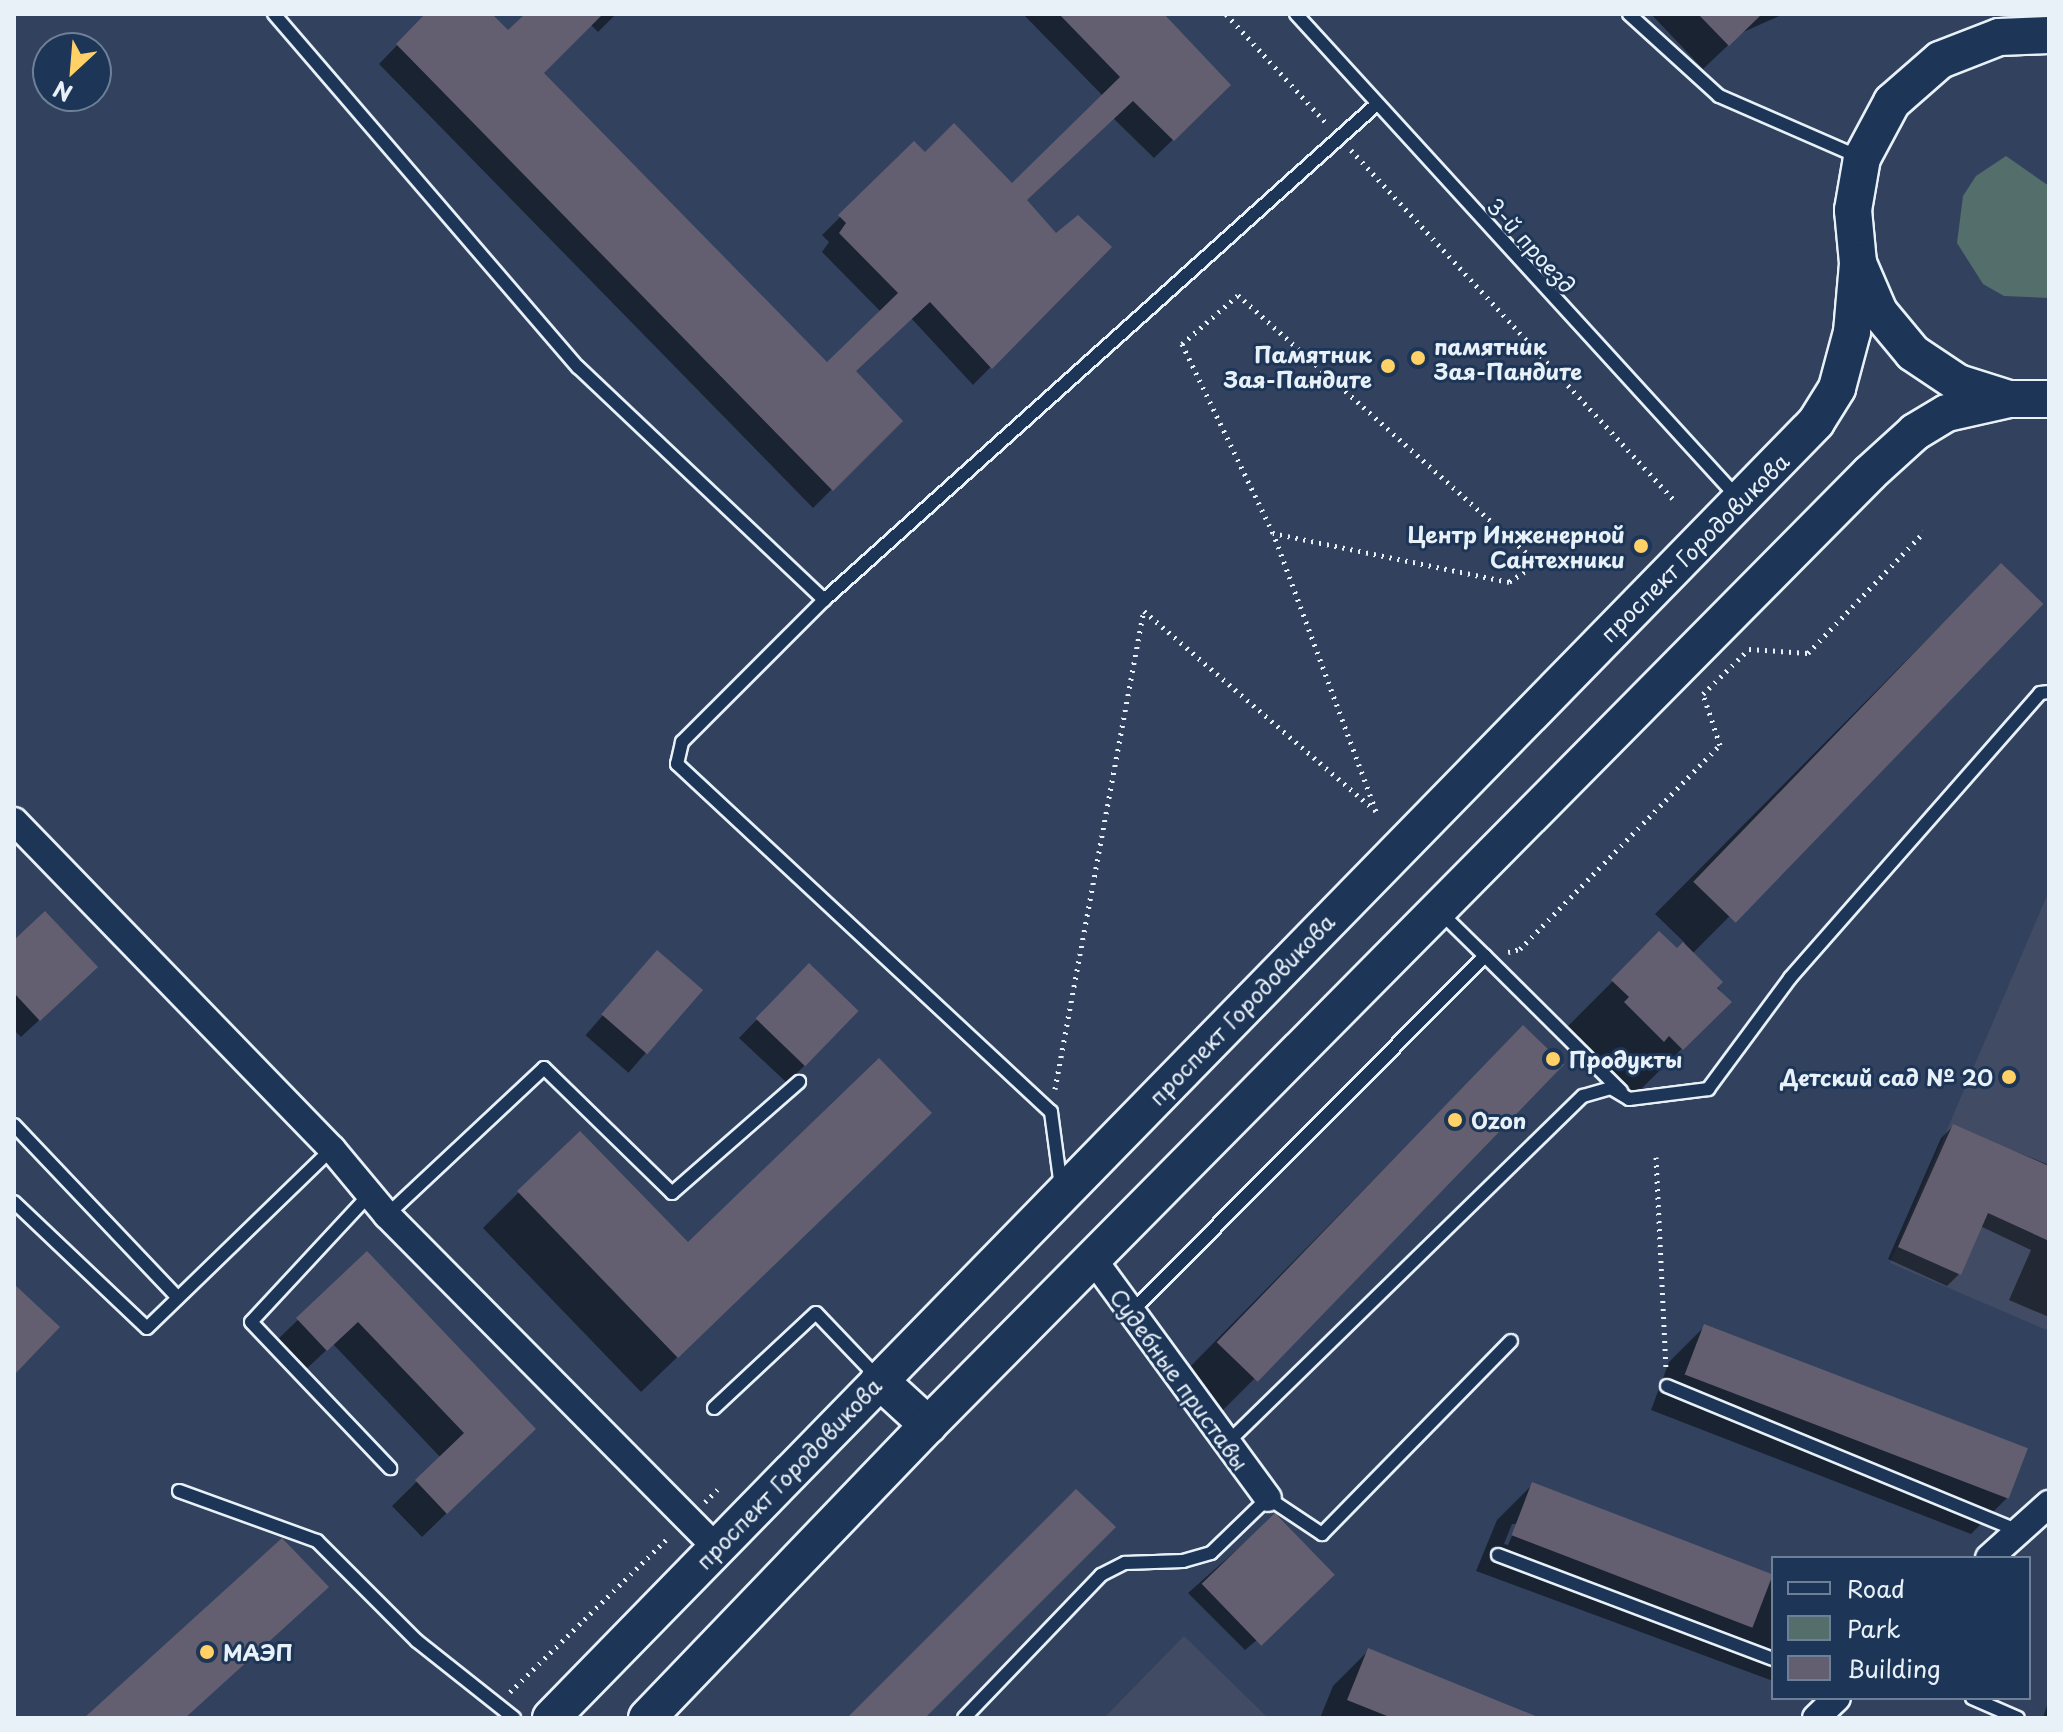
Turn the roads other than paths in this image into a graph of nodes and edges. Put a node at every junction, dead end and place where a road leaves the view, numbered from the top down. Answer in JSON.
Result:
{"nodes":[{"id":1,"x":274,"y":14,"type":"edge"},
{"id":2,"x":1296,"y":14,"type":"edge"},
{"id":3,"x":1629,"y":14,"type":"edge"},
{"id":4,"x":1984,"y":14,"type":"edge"},
{"id":5,"x":2049,"y":35,"type":"edge"},
{"id":6,"x":1940,"y":60,"type":"junction"},
{"id":7,"x":1377,"y":104,"type":"junction"},
{"id":8,"x":1862,"y":158,"type":"junction"},
{"id":9,"x":1858,"y":263,"type":"junction"},
{"id":10,"x":2009,"y":399,"type":"junction"},
{"id":11,"x":2049,"y":399,"type":"edge"},
{"id":12,"x":1741,"y":500,"type":"junction"},
{"id":13,"x":824,"y":600,"type":"junction"},
{"id":14,"x":2049,"y":692,"type":"edge"},
{"id":15,"x":14,"y":821,"type":"edge"},
{"id":16,"x":1439,"y":911,"type":"junction"},
{"id":17,"x":1485,"y":956,"type":"junction"},
{"id":18,"x":799,"y":1082,"type":"dead end"},
{"id":19,"x":1629,"y":1099,"type":"junction"},
{"id":20,"x":14,"y":1125,"type":"edge"},
{"id":21,"x":332,"y":1149,"type":"junction"},
{"id":22,"x":1062,"y":1192,"type":"junction"},
{"id":23,"x":369,"y":1195,"type":"junction"},
{"id":24,"x":14,"y":1202,"type":"edge"},
{"id":25,"x":387,"y":1215,"type":"junction"},
{"id":26,"x":1093,"y":1259,"type":"junction"},
{"id":27,"x":178,"y":1298,"type":"junction"},
{"id":28,"x":1131,"y":1313,"type":"junction"},
{"id":29,"x":1511,"y":1341,"type":"dead end"},
{"id":30,"x":879,"y":1380,"type":"junction"},
{"id":31,"x":1667,"y":1386,"type":"road end"},
{"id":32,"x":714,"y":1408,"type":"dead end"},
{"id":33,"x":928,"y":1425,"type":"junction"},
{"id":34,"x":1227,"y":1443,"type":"junction"},
{"id":35,"x":390,"y":1468,"type":"dead end"},
{"id":36,"x":179,"y":1491,"type":"dead end"},
{"id":37,"x":1268,"y":1498,"type":"junction"},
{"id":38,"x":2049,"y":1504,"type":"edge"},
{"id":39,"x":2019,"y":1531,"type":"junction"},
{"id":40,"x":715,"y":1547,"type":"junction"},
{"id":41,"x":1498,"y":1555,"type":"dead end"},
{"id":42,"x":1991,"y":1556,"type":"edge"},
{"id":43,"x":1771,"y":1658,"type":"edge"},
{"id":44,"x":1835,"y":1700,"type":"edge"},
{"id":45,"x":1977,"y":1700,"type":"edge"},
{"id":46,"x":570,"y":1711,"type":"edge"},
{"id":47,"x":514,"y":1718,"type":"edge"},
{"id":48,"x":647,"y":1718,"type":"edge"},
{"id":49,"x":964,"y":1718,"type":"edge"},
{"id":50,"x":1816,"y":1718,"type":"edge"},
{"id":51,"x":2018,"y":1718,"type":"edge"}],
"edges":[{"from":1,"to":13,"type":"lane"},
{"from":2,"to":7,"type":"lane","name":"3-й проезд"},
{"from":3,"to":8,"type":"lane"},
{"from":4,"to":6,"type":"street"},
{"from":5,"to":6,"type":"street"},
{"from":6,"to":8,"type":"street"},
{"from":7,"to":12,"type":"lane","name":"3-й проезд"},
{"from":7,"to":13,"type":"lane"},
{"from":8,"to":9,"type":"street"},
{"from":9,"to":10,"type":"street"},
{"from":9,"to":12,"type":"street","name":"проспект Городовикова"},
{"from":10,"to":11,"type":"street"},
{"from":10,"to":16,"type":"street"},
{"from":12,"to":22,"type":"street","name":"проспект Городовикова"},
{"from":13,"to":22,"type":"lane"},
{"from":14,"to":19,"type":"lane"},
{"from":15,"to":21,"type":"street"},
{"from":16,"to":17,"type":"lane"},
{"from":16,"to":26,"type":"street"},
{"from":17,"to":19,"type":"lane"},
{"from":17,"to":28,"type":"lane"},
{"from":18,"to":25,"type":"lane"},
{"from":19,"to":34,"type":"lane"},
{"from":20,"to":27,"type":"lane"},
{"from":21,"to":23,"type":"street"},
{"from":21,"to":27,"type":"lane"},
{"from":22,"to":30,"type":"street","name":"проспект Городовикова"},
{"from":23,"to":25,"type":"street"},
{"from":23,"to":35,"type":"lane"},
{"from":24,"to":27,"type":"lane"},
{"from":25,"to":40,"type":"street"},
{"from":26,"to":28,"type":"street","name":"Судебные приставы"},
{"from":26,"to":33,"type":"street"},
{"from":28,"to":34,"type":"street","name":"Судебные приставы"},
{"from":29,"to":37,"type":"lane"},
{"from":30,"to":32,"type":"lane"},
{"from":30,"to":33,"type":"street"},
{"from":30,"to":40,"type":"street","name":"проспект Городовикова"},
{"from":31,"to":39,"type":"lane"},
{"from":33,"to":48,"type":"street"},
{"from":34,"to":37,"type":"street","name":"Судебные приставы"},
{"from":36,"to":47,"type":"lane"},
{"from":37,"to":49,"type":"lane"},
{"from":38,"to":39,"type":"street"},
{"from":39,"to":42,"type":"street"},
{"from":40,"to":46,"type":"street","name":"проспект Городовикова"},
{"from":41,"to":43,"type":"lane"},
{"from":44,"to":50,"type":"street"},
{"from":45,"to":51,"type":"lane"}]}
